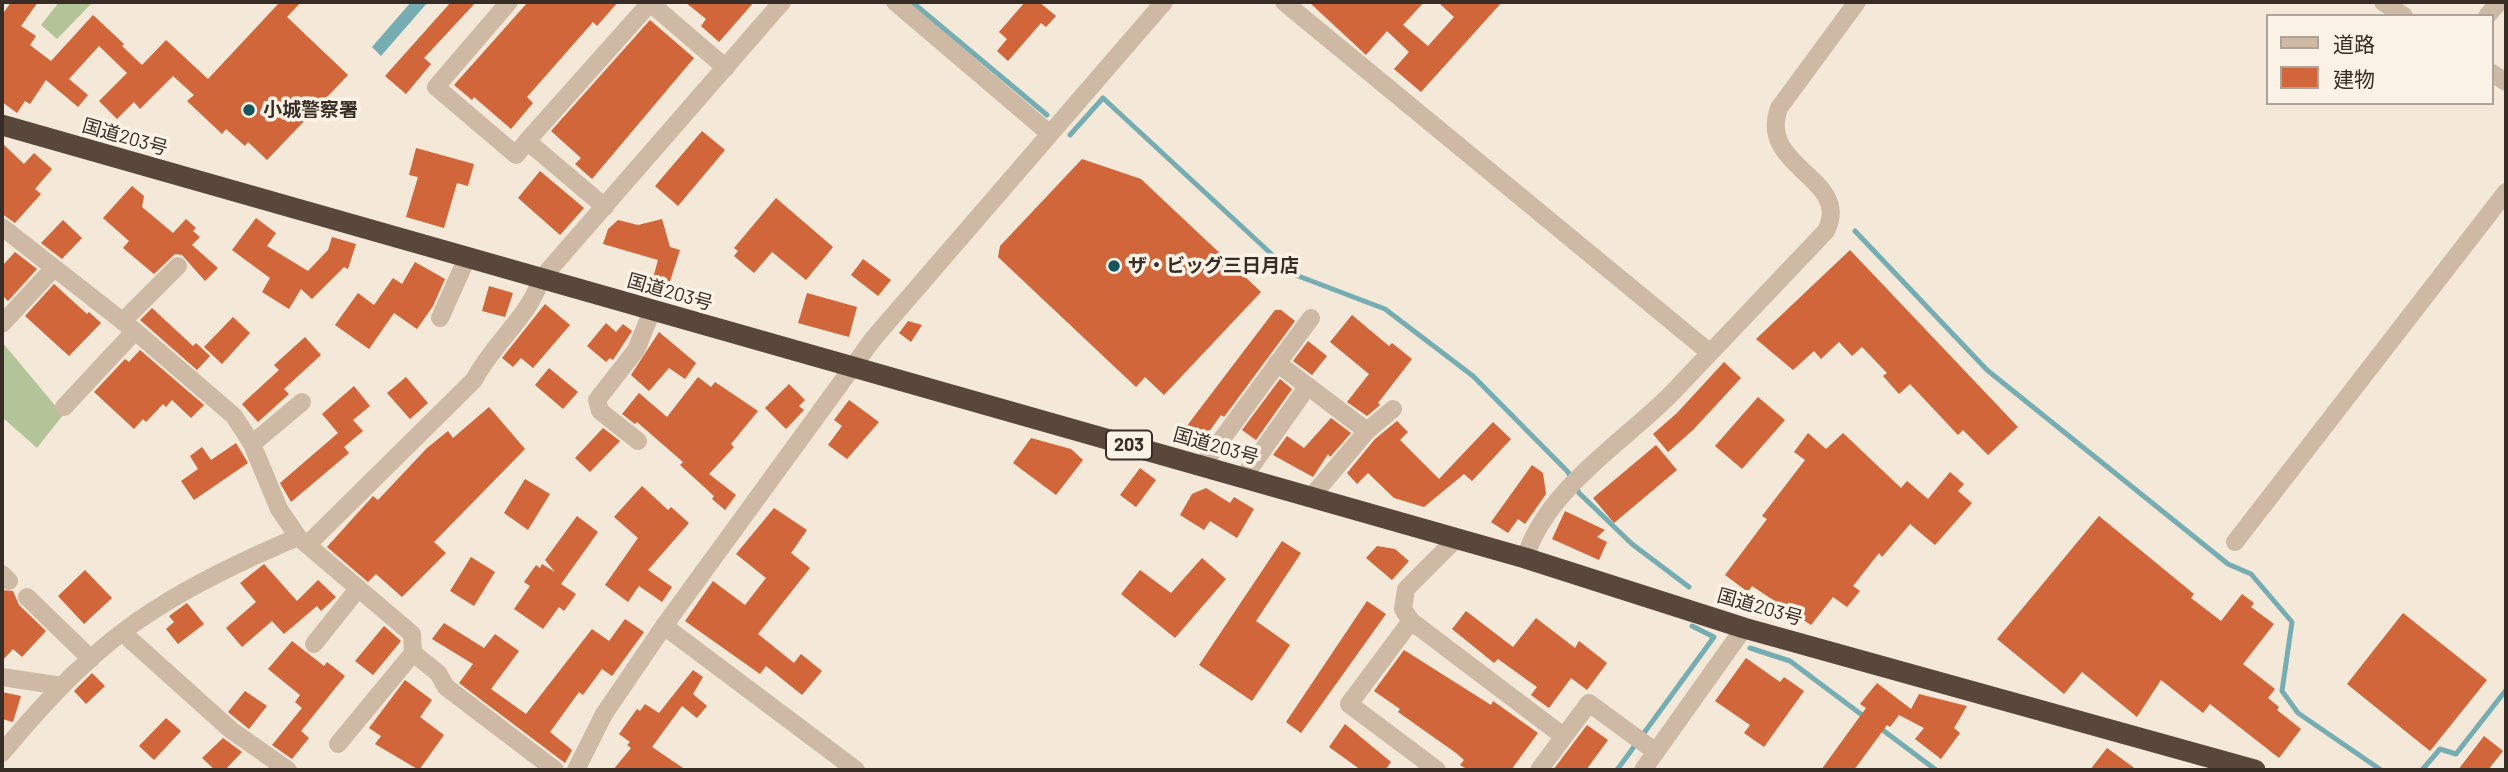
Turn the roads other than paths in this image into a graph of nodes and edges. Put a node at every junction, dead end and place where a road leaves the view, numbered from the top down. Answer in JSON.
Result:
{"nodes":[{"id":1,"x":509,"y":2,"type":"edge"},
{"id":2,"x":650,"y":2,"type":"edge"},
{"id":3,"x":782,"y":2,"type":"edge"},
{"id":4,"x":895,"y":2,"type":"edge"},
{"id":5,"x":1284,"y":2,"type":"edge"},
{"id":6,"x":1857,"y":2,"type":"edge"},
{"id":7,"x":2383,"y":2,"type":"edge"},
{"id":8,"x":1157,"y":4,"type":"edge"},
{"id":9,"x":2401,"y":14,"type":"edge"},
{"id":10,"x":726,"y":68,"type":"junction"},
{"id":11,"x":2,"y":125,"type":"edge"},
{"id":12,"x":1050,"y":134,"type":"junction"},
{"id":13,"x":527,"y":141,"type":"junction"},
{"id":14,"x":2506,"y":192,"type":"edge"},
{"id":15,"x":605,"y":207,"type":"junction"},
{"id":16,"x":2,"y":227,"type":"edge"},
{"id":17,"x":467,"y":258,"type":"junction"},
{"id":18,"x":178,"y":266,"type":"dead end"},
{"id":19,"x":52,"y":269,"type":"junction"},
{"id":20,"x":541,"y":279,"type":"junction"},
{"id":21,"x":652,"y":311,"type":"junction"},
{"id":22,"x":440,"y":318,"type":"dead end"},
{"id":23,"x":1311,"y":318,"type":"dead end"},
{"id":24,"x":2,"y":324,"type":"edge"},
{"id":25,"x":129,"y":326,"type":"junction"},
{"id":26,"x":1709,"y":352,"type":"junction"},
{"id":27,"x":1278,"y":363,"type":"junction"},
{"id":28,"x":854,"y":368,"type":"junction"},
{"id":29,"x":1308,"y":386,"type":"junction"},
{"id":30,"x":302,"y":402,"type":"dead end"},
{"id":31,"x":64,"y":407,"type":"dead end"},
{"id":32,"x":1393,"y":409,"type":"dead end"},
{"id":33,"x":1367,"y":431,"type":"junction"},
{"id":34,"x":638,"y":441,"type":"dead end"},
{"id":35,"x":251,"y":444,"type":"junction"},
{"id":36,"x":1202,"y":466,"type":"junction"},
{"id":37,"x":1243,"y":478,"type":"junction"},
{"id":38,"x":1311,"y":497,"type":"junction"},
{"id":39,"x":1457,"y":538,"type":"junction"},
{"id":40,"x":303,"y":541,"type":"junction"},
{"id":41,"x":2235,"y":541,"type":"dead end"},
{"id":42,"x":1525,"y":558,"type":"junction"},
{"id":43,"x":357,"y":590,"type":"junction"},
{"id":44,"x":27,"y":597,"type":"dead end"},
{"id":45,"x":1411,"y":621,"type":"junction"},
{"id":46,"x":664,"y":626,"type":"junction"},
{"id":47,"x":1744,"y":628,"type":"junction"},
{"id":48,"x":123,"y":632,"type":"junction"},
{"id":49,"x":314,"y":644,"type":"dead end"},
{"id":50,"x":413,"y":653,"type":"junction"},
{"id":51,"x":91,"y":659,"type":"junction"},
{"id":52,"x":2,"y":677,"type":"edge"},
{"id":53,"x":62,"y":686,"type":"junction"},
{"id":54,"x":1563,"y":737,"type":"junction"},
{"id":55,"x":338,"y":744,"type":"dead end"},
{"id":56,"x":1657,"y":752,"type":"junction"},
{"id":57,"x":2,"y":753,"type":"edge"},
{"id":58,"x":288,"y":770,"type":"edge"},
{"id":59,"x":555,"y":770,"type":"edge"},
{"id":60,"x":576,"y":770,"type":"edge"},
{"id":61,"x":856,"y":770,"type":"edge"},
{"id":62,"x":1437,"y":770,"type":"edge"},
{"id":63,"x":1539,"y":770,"type":"edge"},
{"id":64,"x":1643,"y":770,"type":"edge"},
{"id":65,"x":2255,"y":770,"type":"edge"}],
"edges":[{"from":1,"to":13,"type":"street"},
{"from":2,"to":10,"type":"street"},
{"from":2,"to":13,"type":"street"},
{"from":3,"to":10,"type":"street"},
{"from":4,"to":12,"type":"street"},
{"from":5,"to":26,"type":"street"},
{"from":6,"to":26,"type":"street"},
{"from":7,"to":9,"type":"street"},
{"from":8,"to":12,"type":"street"},
{"from":10,"to":15,"type":"street"},
{"from":11,"to":17,"type":"highway","name":"国道203号","number":"203"},
{"from":12,"to":28,"type":"street"},
{"from":13,"to":15,"type":"street"},
{"from":14,"to":41,"type":"street"},
{"from":15,"to":20,"type":"street"},
{"from":16,"to":19,"type":"street"},
{"from":17,"to":20,"type":"highway","name":"国道203号","number":"203"},
{"from":17,"to":22,"type":"street"},
{"from":18,"to":25,"type":"street"},
{"from":19,"to":24,"type":"street"},
{"from":19,"to":25,"type":"street"},
{"from":20,"to":21,"type":"highway","name":"国道203号","number":"203"},
{"from":20,"to":40,"type":"street"},
{"from":21,"to":28,"type":"highway","name":"国道203号","number":"203"},
{"from":21,"to":34,"type":"street"},
{"from":23,"to":27,"type":"street"},
{"from":25,"to":31,"type":"street"},
{"from":25,"to":35,"type":"street"},
{"from":26,"to":42,"type":"street"},
{"from":27,"to":29,"type":"street"},
{"from":27,"to":36,"type":"street"},
{"from":28,"to":36,"type":"highway","name":"国道203号","number":"203"},
{"from":28,"to":46,"type":"street"},
{"from":29,"to":33,"type":"street"},
{"from":29,"to":37,"type":"street"},
{"from":30,"to":35,"type":"street"},
{"from":32,"to":33,"type":"street"},
{"from":33,"to":38,"type":"street"},
{"from":35,"to":40,"type":"street"},
{"from":36,"to":37,"type":"highway","name":"国道203号","number":"203"},
{"from":37,"to":38,"type":"highway","name":"国道203号","number":"203"},
{"from":38,"to":39,"type":"highway","name":"国道203号","number":"203"},
{"from":39,"to":42,"type":"highway","name":"国道203号","number":"203"},
{"from":39,"to":45,"type":"street"},
{"from":40,"to":43,"type":"street"},
{"from":40,"to":48,"type":"street"},
{"from":42,"to":47,"type":"highway","name":"国道203号","number":"203"},
{"from":43,"to":49,"type":"street"},
{"from":43,"to":50,"type":"street"},
{"from":44,"to":51,"type":"street"},
{"from":45,"to":54,"type":"street"},
{"from":45,"to":62,"type":"street"},
{"from":46,"to":60,"type":"street"},
{"from":46,"to":61,"type":"street"},
{"from":47,"to":56,"type":"street"},
{"from":47,"to":65,"type":"highway","name":"国道203号","number":"203"},
{"from":48,"to":51,"type":"street"},
{"from":48,"to":58,"type":"street"},
{"from":50,"to":55,"type":"street"},
{"from":50,"to":59,"type":"street"},
{"from":51,"to":53,"type":"street"},
{"from":52,"to":53,"type":"street"},
{"from":53,"to":57,"type":"street"},
{"from":54,"to":56,"type":"street"},
{"from":54,"to":63,"type":"street"},
{"from":56,"to":64,"type":"street"}]}
